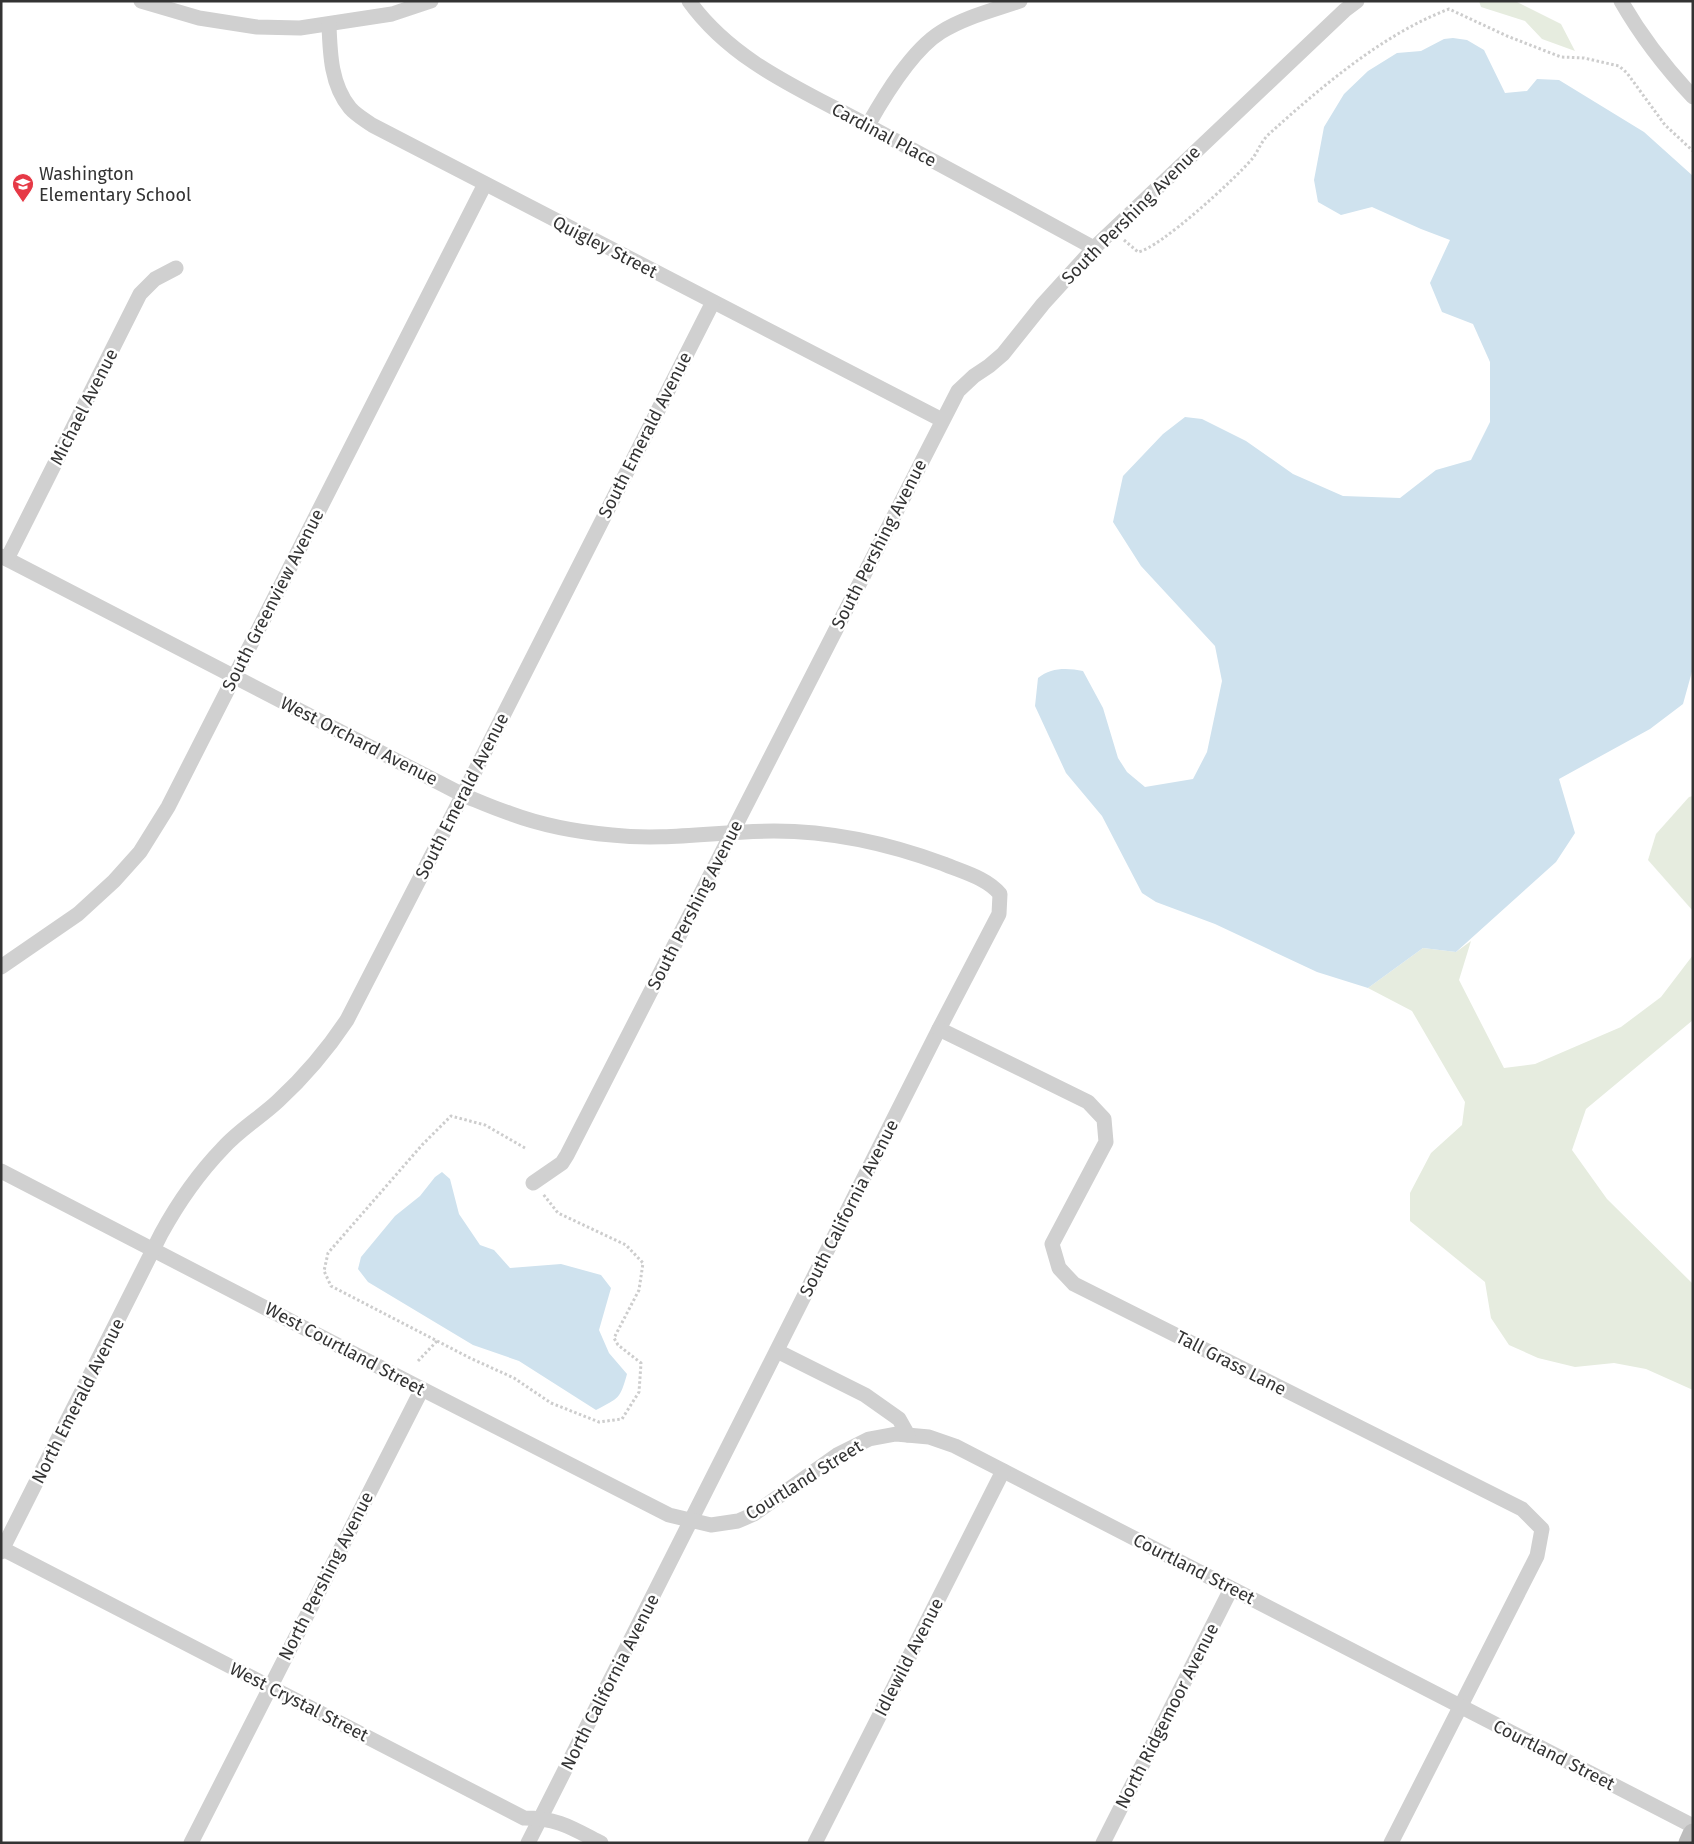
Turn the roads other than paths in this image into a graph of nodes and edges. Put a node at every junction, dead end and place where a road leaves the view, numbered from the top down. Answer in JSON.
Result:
{"nodes":[{"id":1,"x":141,"y":1,"type":"edge"},
{"id":2,"x":431,"y":1,"type":"edge"},
{"id":3,"x":689,"y":1,"type":"edge"},
{"id":4,"x":1020,"y":1,"type":"edge"},
{"id":5,"x":1357,"y":1,"type":"edge"},
{"id":6,"x":1620,"y":1,"type":"edge"},
{"id":7,"x":328,"y":25,"type":"junction"},
{"id":8,"x":1693,"y":97,"type":"edge"},
{"id":9,"x":868,"y":125,"type":"junction"},
{"id":10,"x":485,"y":184,"type":"junction"},
{"id":11,"x":1094,"y":248,"type":"junction"},
{"id":12,"x":176,"y":268,"type":"dead end"},
{"id":13,"x":712,"y":302,"type":"junction"},
{"id":14,"x":942,"y":420,"type":"junction"},
{"id":15,"x":4,"y":558,"type":"edge"},
{"id":16,"x":234,"y":677,"type":"junction"},
{"id":17,"x":463,"y":794,"type":"junction"},
{"id":18,"x":732,"y":833,"type":"junction"},
{"id":19,"x":1000,"y":894,"type":"joint"},
{"id":20,"x":1,"y":966,"type":"edge"},
{"id":21,"x":939,"y":1028,"type":"junction"},
{"id":22,"x":1,"y":1171,"type":"edge"},
{"id":23,"x":533,"y":1183,"type":"road end"},
{"id":24,"x":154,"y":1249,"type":"junction"},
{"id":25,"x":777,"y":1350,"type":"junction"},
{"id":26,"x":422,"y":1390,"type":"junction"},
{"id":27,"x":908,"y":1435,"type":"junction"},
{"id":28,"x":1003,"y":1471,"type":"junction"},
{"id":29,"x":691,"y":1521,"type":"junction"},
{"id":30,"x":2,"y":1549,"type":"edge"},
{"id":31,"x":1231,"y":1588,"type":"junction"},
{"id":32,"x":270,"y":1686,"type":"junction"},
{"id":33,"x":1460,"y":1706,"type":"junction"},
{"id":34,"x":541,"y":1818,"type":"junction"},
{"id":35,"x":1693,"y":1826,"type":"edge"},
{"id":36,"x":1693,"y":1834,"type":"edge"},
{"id":37,"x":191,"y":1843,"type":"edge"},
{"id":38,"x":528,"y":1843,"type":"edge"},
{"id":39,"x":601,"y":1843,"type":"edge"},
{"id":40,"x":815,"y":1843,"type":"edge"},
{"id":41,"x":1103,"y":1843,"type":"edge"},
{"id":42,"x":1391,"y":1843,"type":"edge"},
{"id":43,"x":1689,"y":1843,"type":"edge"}],
"edges":[{"from":1,"to":7,"type":"street"},
{"from":2,"to":7,"type":"street"},
{"from":3,"to":9,"type":"street","name":"Cardinal Place"},
{"from":4,"to":9,"type":"street"},
{"from":5,"to":11,"type":"street","name":"South Pershing Avenue"},
{"from":6,"to":8,"type":"street"},
{"from":7,"to":10,"type":"street","name":"Quigley Street"},
{"from":9,"to":11,"type":"street","name":"Cardinal Place"},
{"from":10,"to":13,"type":"street","name":"Quigley Street"},
{"from":10,"to":16,"type":"street","name":"South Greenview Avenue"},
{"from":11,"to":14,"type":"street","name":"South Pershing Avenue"},
{"from":12,"to":15,"type":"street","name":"Michael Avenue"},
{"from":13,"to":14,"type":"street","name":"Quigley Street"},
{"from":13,"to":17,"type":"street","name":"South Emerald Avenue"},
{"from":14,"to":18,"type":"street","name":"South Pershing Avenue"},
{"from":15,"to":16,"type":"street","name":"West Orchard Avenue"},
{"from":16,"to":17,"type":"street","name":"West Orchard Avenue"},
{"from":16,"to":20,"type":"street","name":"South Greenview Avenue"},
{"from":17,"to":18,"type":"street","name":"West Orchard Avenue"},
{"from":17,"to":24,"type":"street","name":"South Emerald Avenue"},
{"from":18,"to":19,"type":"street","name":"West Orchard Avenue"},
{"from":18,"to":23,"type":"street","name":"South Pershing Avenue"},
{"from":19,"to":21,"type":"street","name":"South California Avenue"},
{"from":21,"to":25,"type":"street","name":"South California Avenue"},
{"from":21,"to":33,"type":"street","name":"Tall Grass Lane"},
{"from":22,"to":24,"type":"street","name":"West Courtland Street"},
{"from":24,"to":26,"type":"street","name":"West Courtland Street"},
{"from":24,"to":30,"type":"street","name":"North Emerald Avenue"},
{"from":25,"to":27,"type":"street"},
{"from":25,"to":29,"type":"street","name":"South California Avenue"},
{"from":26,"to":29,"type":"street","name":"West Courtland Street"},
{"from":26,"to":32,"type":"street","name":"North Pershing Avenue"},
{"from":27,"to":28,"type":"street","name":"Courtland Street"},
{"from":27,"to":29,"type":"street","name":"Courtland Street"},
{"from":28,"to":31,"type":"street","name":"Courtland Street"},
{"from":28,"to":40,"type":"street","name":"Idlewild Avenue"},
{"from":29,"to":34,"type":"street","name":"North California Avenue"},
{"from":30,"to":32,"type":"street","name":"West Crystal Street"},
{"from":31,"to":33,"type":"street","name":"Courtland Street"},
{"from":31,"to":41,"type":"street","name":"North Ridgemoor Avenue"},
{"from":32,"to":34,"type":"street","name":"West Crystal Street"},
{"from":32,"to":37,"type":"street","name":"North Pershing Avenue"},
{"from":33,"to":35,"type":"street","name":"Courtland Street"},
{"from":33,"to":42,"type":"street"},
{"from":34,"to":38,"type":"street","name":"North California Avenue"},
{"from":34,"to":39,"type":"street","name":"West Crystal Street"},
{"from":36,"to":43,"type":"main road"}]}
